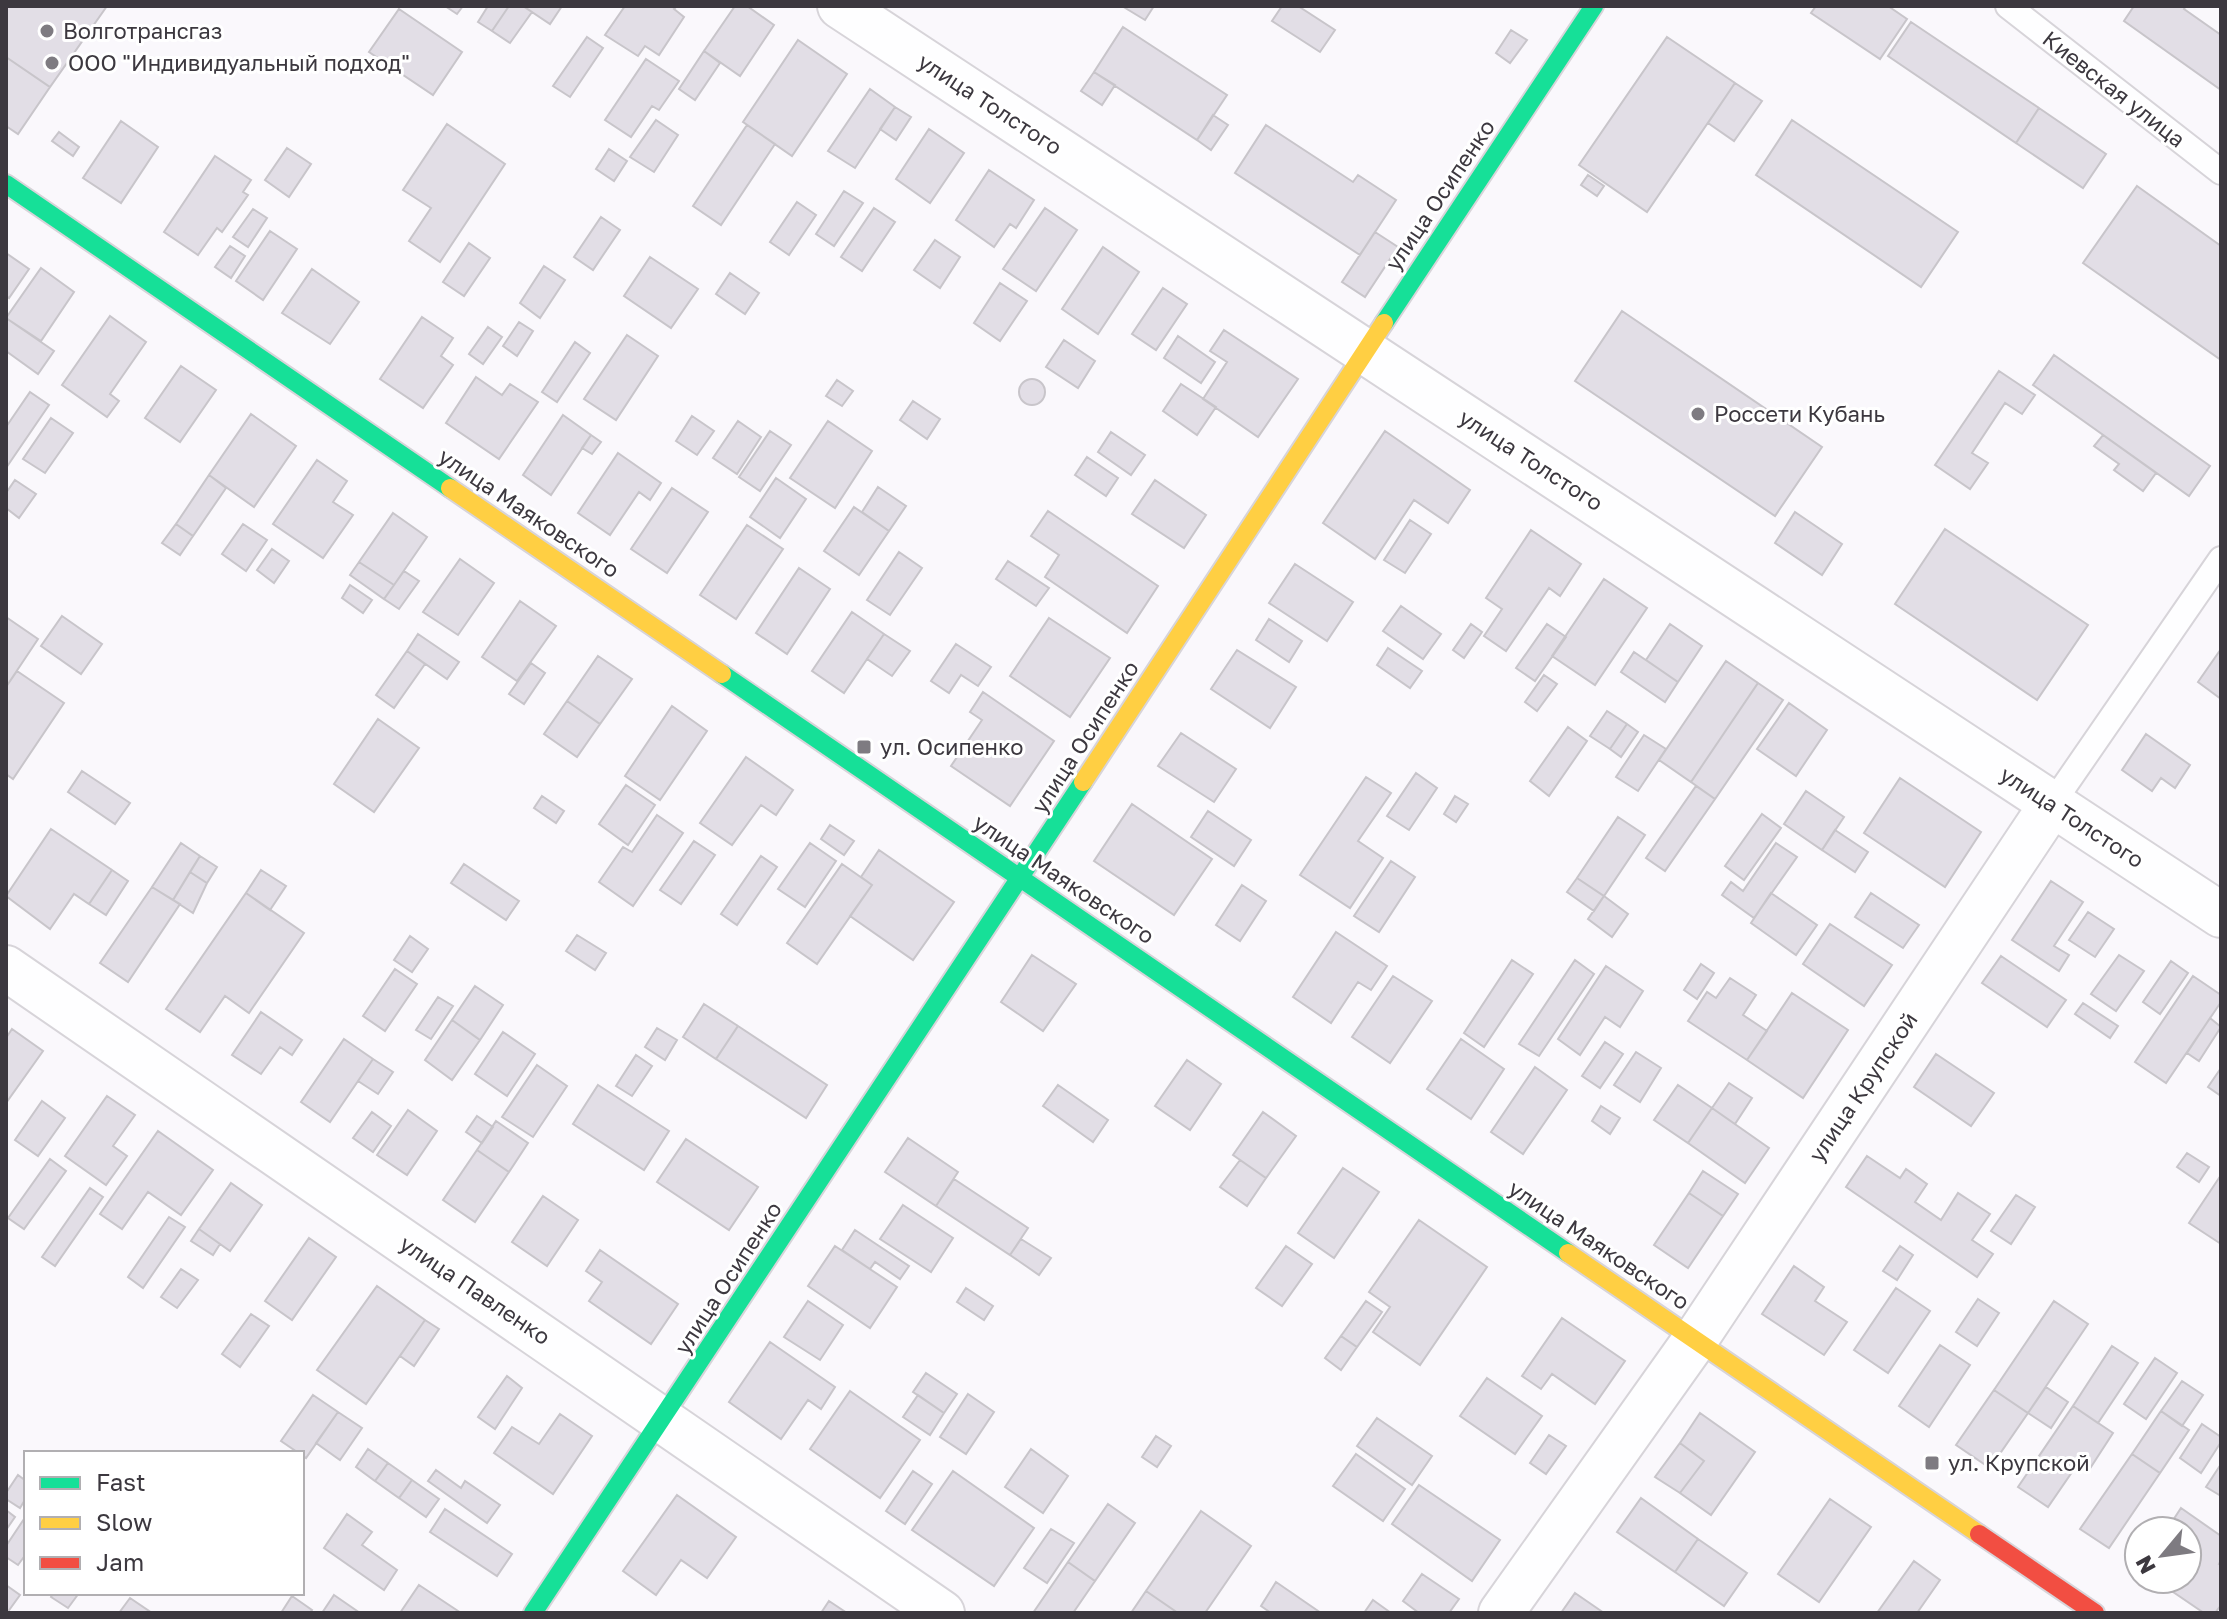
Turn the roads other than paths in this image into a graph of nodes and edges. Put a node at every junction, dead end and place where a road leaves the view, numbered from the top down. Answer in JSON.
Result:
{"nodes":[{"id":1,"x":840,"y":6,"type":"edge"},
{"id":2,"x":1594,"y":6,"type":"edge"},
{"id":3,"x":2008,"y":6,"type":"edge"},
{"id":4,"x":2221,"y":172,"type":"edge"},
{"id":5,"x":6,"y":184,"type":"edge"},
{"id":6,"x":1365,"y":351,"type":"junction"},
{"id":7,"x":2221,"y":559,"type":"edge"},
{"id":8,"x":2052,"y":804,"type":"junction"},
{"id":9,"x":1021,"y":879,"type":"junction"},
{"id":10,"x":2221,"y":915,"type":"edge"},
{"id":11,"x":6,"y":968,"type":"edge"},
{"id":12,"x":1695,"y":1340,"type":"junction"},
{"id":13,"x":663,"y":1419,"type":"junction"},
{"id":14,"x":533,"y":1613,"type":"edge"},
{"id":15,"x":942,"y":1613,"type":"edge"},
{"id":16,"x":1501,"y":1613,"type":"edge"},
{"id":17,"x":2095,"y":1613,"type":"edge"}],
"edges":[{"from":1,"to":6,"type":"street","name":"улица Толстого"},
{"from":2,"to":6,"type":"street","name":"улица Осипенко"},
{"from":3,"to":4,"type":"lane","name":"Киевская улица"},
{"from":5,"to":9,"type":"street","name":"улица Маяковского"},
{"from":6,"to":8,"type":"street","name":"улица Толстого"},
{"from":6,"to":9,"type":"street","name":"улица Осипенко"},
{"from":7,"to":8,"type":"lane","name":"улица Крупской"},
{"from":8,"to":10,"type":"street","name":"улица Толстого"},
{"from":8,"to":12,"type":"street","name":"улица Крупской"},
{"from":9,"to":12,"type":"street","name":"улица Маяковского"},
{"from":9,"to":13,"type":"street","name":"улица Осипенко"},
{"from":11,"to":13,"type":"street","name":"улица Павленко"},
{"from":12,"to":16,"type":"street","name":"улица Крупской"},
{"from":12,"to":17,"type":"street","name":"улица Маяковского"},
{"from":13,"to":14,"type":"street","name":"улица Осипенко"},
{"from":13,"to":15,"type":"street","name":"улица Павленко"}]}
